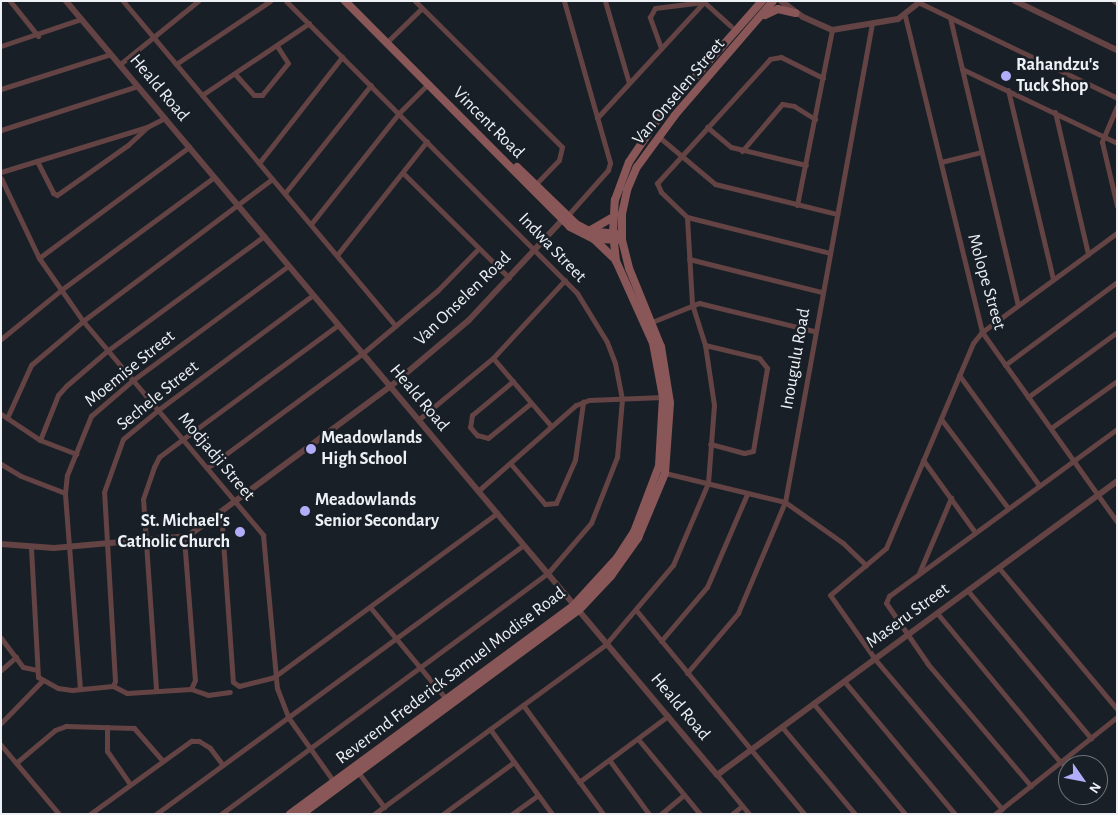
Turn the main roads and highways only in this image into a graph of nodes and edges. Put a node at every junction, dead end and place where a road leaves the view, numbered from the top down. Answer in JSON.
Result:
{"nodes":[{"id":1,"x":346,"y":1,"type":"edge"},
{"id":2,"x":773,"y":1,"type":"edge"},
{"id":3,"x":760,"y":3,"type":"edge"},
{"id":4,"x":796,"y":13,"type":"road end"},
{"id":5,"x":761,"y":18,"type":"junction"},
{"id":6,"x":429,"y":83,"type":"junction"},
{"id":7,"x":612,"y":217,"type":"junction"},
{"id":8,"x":565,"y":218,"type":"junction"},
{"id":9,"x":590,"y":231,"type":"junction"},
{"id":10,"x":622,"y":236,"type":"junction"},
{"id":11,"x":613,"y":237,"type":"junction"},
{"id":12,"x":594,"y":239,"type":"junction"},
{"id":13,"x":616,"y":261,"type":"junction"},
{"id":14,"x":576,"y":607,"type":"junction"},
{"id":15,"x":290,"y":814,"type":"edge"},
{"id":16,"x":302,"y":814,"type":"edge"}],
"edges":[{"from":1,"to":6,"type":"main road","name":"Vincent Road"},
{"from":2,"to":5,"type":"main road","name":"Van Onselen Street"},
{"from":3,"to":7,"type":"main road","name":"Van Onselen Street"},
{"from":4,"to":5,"type":"main road"},
{"from":5,"to":10,"type":"main road","name":"Van Onselen Street"},
{"from":6,"to":8,"type":"main road","name":"Vincent Road"},
{"from":6,"to":8,"type":"main road","name":"Vincent Road"},
{"from":7,"to":9,"type":"main road"},
{"from":7,"to":11,"type":"main road","name":"Van Onselen Street"},
{"from":8,"to":9,"type":"main road","name":"Vincent Road"},
{"from":8,"to":12,"type":"main road","name":"Vincent Road"},
{"from":9,"to":11,"type":"main road","name":"Vincent Road"},
{"from":10,"to":11,"type":"main road","name":"Vincent Road"},
{"from":10,"to":14,"type":"main road","name":"Reverend Frederick Samuel Modise Road"},
{"from":11,"to":12,"type":"main road","name":"Vincent Road"},
{"from":11,"to":13,"type":"main road","name":"Reverend Frederick Samuel Modise Road"},
{"from":12,"to":13,"type":"main road"},
{"from":13,"to":14,"type":"main road","name":"Reverend Frederick Samuel Modise Road"},
{"from":14,"to":15,"type":"main road","name":"Reverend Frederick Samuel Modise Road"},
{"from":14,"to":16,"type":"main road","name":"Reverend Frederick Samuel Modise Road"}]}
